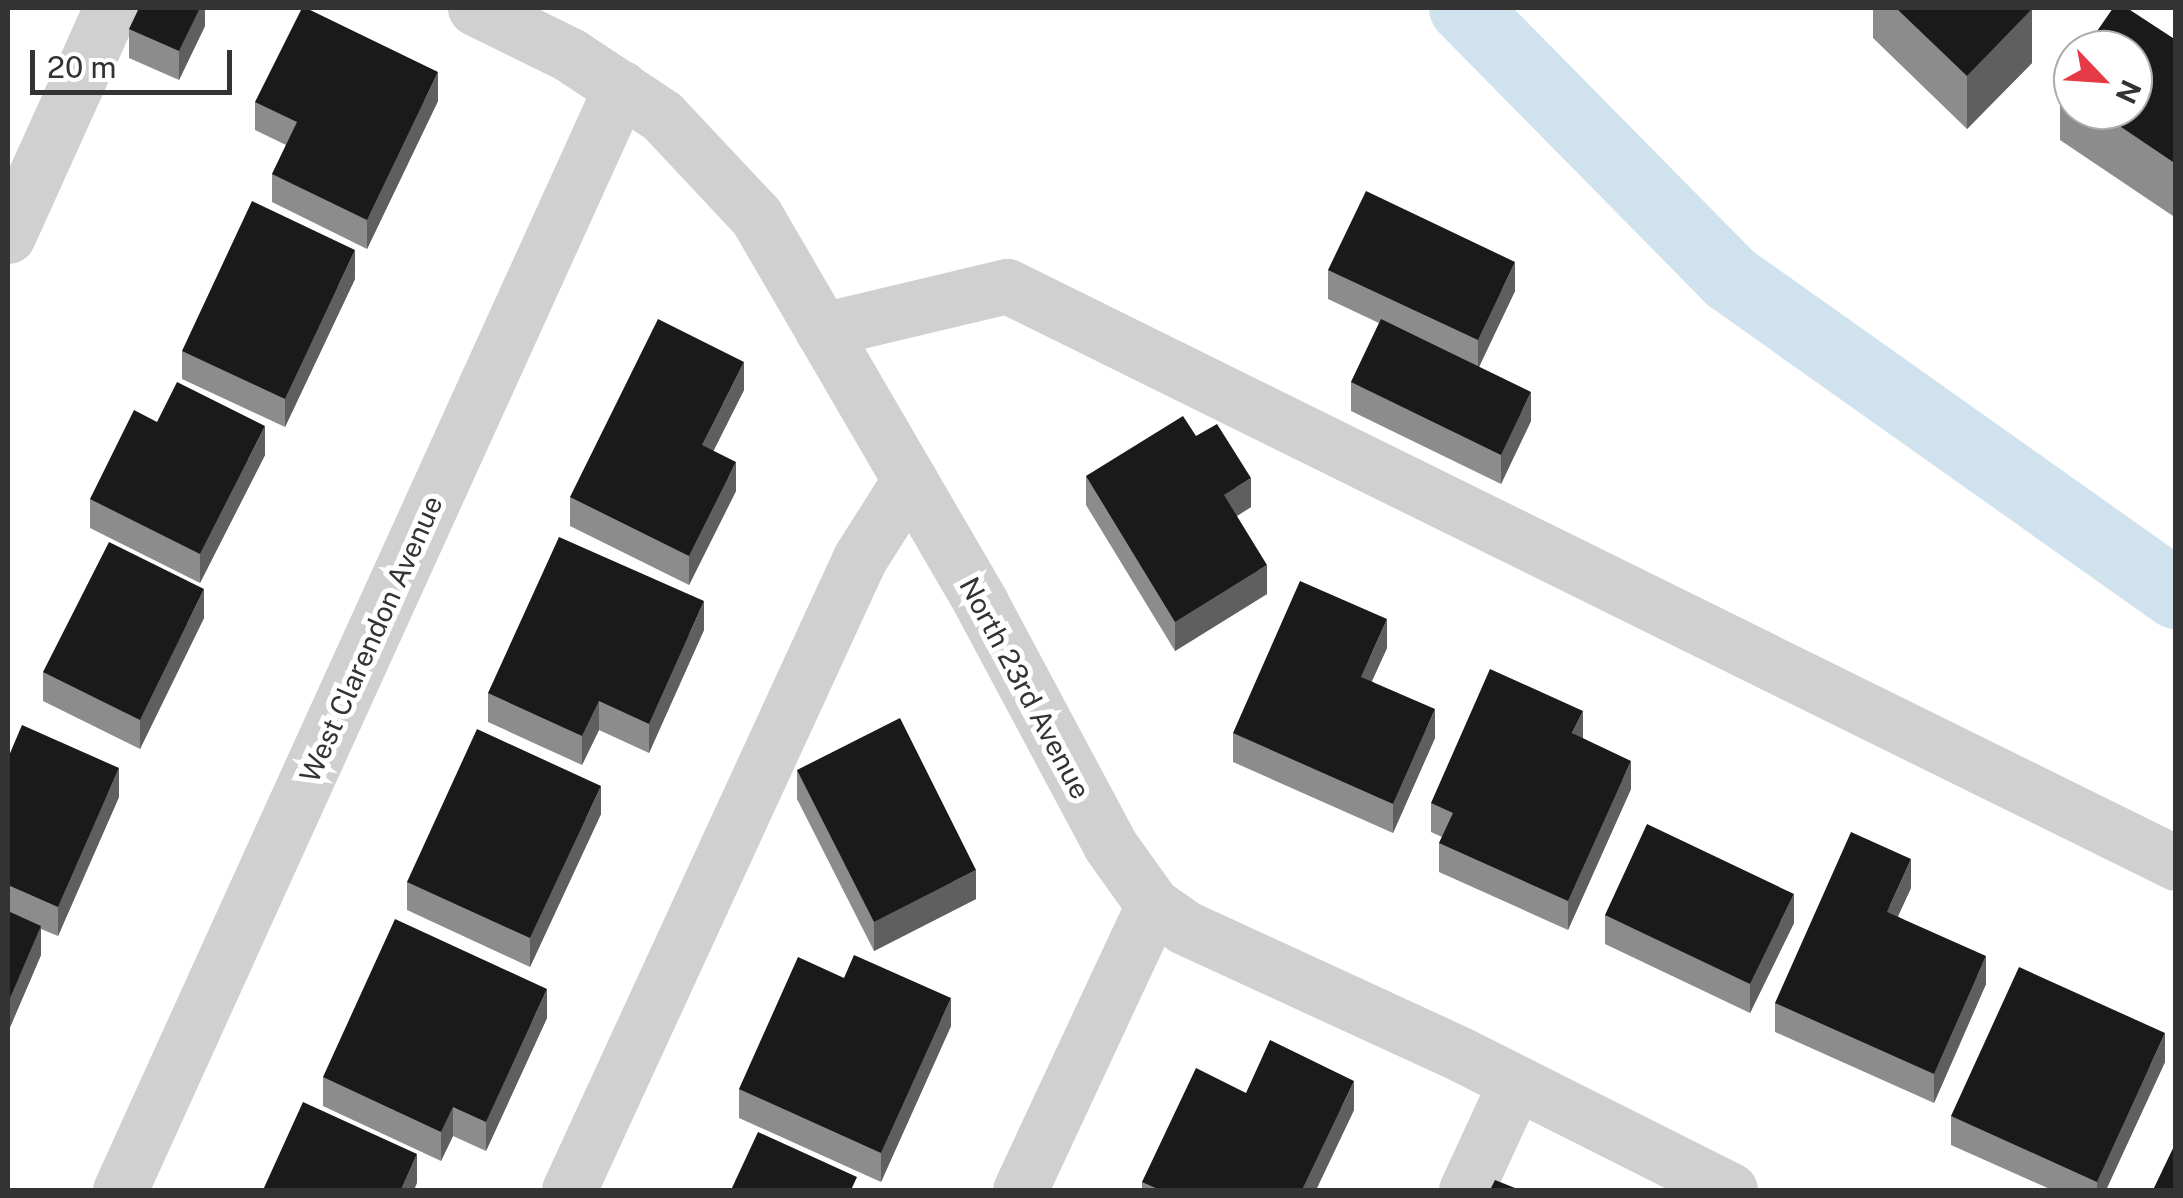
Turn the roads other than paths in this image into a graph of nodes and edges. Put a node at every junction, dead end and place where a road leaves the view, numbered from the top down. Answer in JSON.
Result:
{"nodes":[{"id":1,"x":111,"y":8,"type":"edge"},
{"id":2,"x":475,"y":8,"type":"edge"},
{"id":3,"x":621,"y":87,"type":"junction"},
{"id":4,"x":8,"y":236,"type":"edge"},
{"id":5,"x":822,"y":330,"type":"junction"},
{"id":6,"x":910,"y":479,"type":"junction"},
{"id":7,"x":2176,"y":863,"type":"edge"},
{"id":8,"x":1153,"y":905,"type":"junction"},
{"id":9,"x":1514,"y":1086,"type":"junction"},
{"id":10,"x":120,"y":1190,"type":"edge"},
{"id":11,"x":568,"y":1190,"type":"edge"},
{"id":12,"x":1020,"y":1190,"type":"edge"},
{"id":13,"x":1466,"y":1190,"type":"edge"},
{"id":14,"x":1730,"y":1190,"type":"edge"}],
"edges":[{"from":1,"to":4,"type":"street"},
{"from":2,"to":3,"type":"street","name":"North 23rd Avenue"},
{"from":3,"to":5,"type":"street","name":"North 23rd Avenue"},
{"from":3,"to":10,"type":"street","name":"West Clarendon Avenue"},
{"from":5,"to":6,"type":"street","name":"North 23rd Avenue"},
{"from":5,"to":7,"type":"street"},
{"from":6,"to":8,"type":"street","name":"North 23rd Avenue"},
{"from":6,"to":11,"type":"street"},
{"from":8,"to":9,"type":"street","name":"North 23rd Avenue"},
{"from":8,"to":12,"type":"street"},
{"from":9,"to":13,"type":"street"},
{"from":9,"to":14,"type":"street","name":"North 23rd Avenue"}]}
